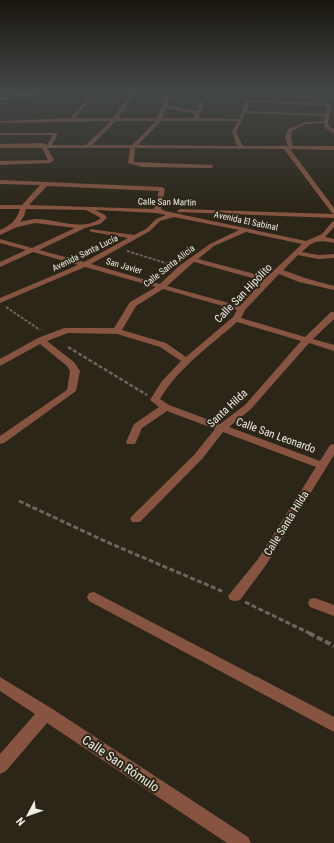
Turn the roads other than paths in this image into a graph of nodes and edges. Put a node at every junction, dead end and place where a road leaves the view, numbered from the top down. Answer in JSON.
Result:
{"nodes":[{"id":1,"x":104,"y":130,"type":"edge"},
{"id":2,"x":149,"y":130,"type":"edge"},
{"id":3,"x":236,"y":130,"type":"edge"},
{"id":4,"x":290,"y":130,"type":"edge"},
{"id":5,"x":0,"y":134,"type":"edge"},
{"id":6,"x":47,"y":145,"type":"junction"},
{"id":7,"x":0,"y":146,"type":"edge"},
{"id":8,"x":87,"y":147,"type":"junction"},
{"id":9,"x":133,"y":147,"type":"junction"},
{"id":10,"x":241,"y":148,"type":"junction"},
{"id":11,"x":288,"y":148,"type":"junction"},
{"id":12,"x":334,"y":148,"type":"edge"},
{"id":13,"x":0,"y":163,"type":"edge"},
{"id":14,"x":211,"y":166,"type":"dead end"},
{"id":15,"x":0,"y":182,"type":"edge"},
{"id":16,"x":46,"y":183,"type":"junction"},
{"id":17,"x":0,"y":207,"type":"edge"},
{"id":18,"x":23,"y":208,"type":"junction"},
{"id":19,"x":85,"y":208,"type":"junction"},
{"id":20,"x":157,"y":211,"type":"junction"},
{"id":21,"x":198,"y":211,"type":"junction"},
{"id":22,"x":334,"y":212,"type":"edge"},
{"id":23,"x":173,"y":214,"type":"junction"},
{"id":24,"x":334,"y":216,"type":"edge"},
{"id":25,"x":188,"y":217,"type":"junction"},
{"id":26,"x":98,"y":223,"type":"junction"},
{"id":27,"x":334,"y":223,"type":"edge"},
{"id":28,"x":15,"y":225,"type":"junction"},
{"id":29,"x":83,"y":227,"type":"junction"},
{"id":30,"x":92,"y":230,"type":"junction"},
{"id":31,"x":245,"y":230,"type":"junction"},
{"id":32,"x":73,"y":232,"type":"junction"},
{"id":33,"x":0,"y":233,"type":"edge"},
{"id":34,"x":135,"y":237,"type":"junction"},
{"id":35,"x":319,"y":238,"type":"junction"},
{"id":36,"x":0,"y":241,"type":"edge"},
{"id":37,"x":334,"y":241,"type":"edge"},
{"id":38,"x":308,"y":243,"type":"junction"},
{"id":39,"x":32,"y":250,"type":"junction"},
{"id":40,"x":297,"y":253,"type":"junction"},
{"id":41,"x":334,"y":256,"type":"edge"},
{"id":42,"x":193,"y":260,"type":"junction"},
{"id":43,"x":0,"y":265,"type":"edge"},
{"id":44,"x":84,"y":265,"type":"junction"},
{"id":45,"x":279,"y":271,"type":"junction"},
{"id":46,"x":268,"y":280,"type":"junction"},
{"id":47,"x":161,"y":287,"type":"junction"},
{"id":48,"x":334,"y":288,"type":"edge"},
{"id":49,"x":0,"y":302,"type":"edge"},
{"id":50,"x":242,"y":309,"type":"junction"},
{"id":51,"x":334,"y":314,"type":"edge"},
{"id":52,"x":236,"y":319,"type":"junction"},
{"id":53,"x":117,"y":331,"type":"junction"},
{"id":54,"x":45,"y":339,"type":"junction"},
{"id":55,"x":307,"y":340,"type":"junction"},
{"id":56,"x":334,"y":348,"type":"edge"},
{"id":57,"x":186,"y":361,"type":"junction"},
{"id":58,"x":0,"y":363,"type":"edge"},
{"id":59,"x":155,"y":400,"type":"joint"},
{"id":60,"x":166,"y":407,"type":"junction"},
{"id":61,"x":221,"y":428,"type":"junction"},
{"id":62,"x":0,"y":441,"type":"edge"},
{"id":63,"x":130,"y":442,"type":"dead end"},
{"id":64,"x":334,"y":447,"type":"edge"},
{"id":65,"x":328,"y":461,"type":"edge"},
{"id":66,"x":136,"y":519,"type":"dead end"},
{"id":67,"x":234,"y":596,"type":"road end"},
{"id":68,"x":94,"y":597,"type":"dead end"},
{"id":69,"x":315,"y":603,"type":"dead end"},
{"id":70,"x":334,"y":612,"type":"edge"},
{"id":71,"x":0,"y":683,"type":"edge"},
{"id":72,"x":46,"y":713,"type":"junction"},
{"id":73,"x":334,"y":725,"type":"edge"},
{"id":74,"x":0,"y":766,"type":"edge"},
{"id":75,"x":242,"y":843,"type":"edge"}],
"edges":[{"from":1,"to":8,"type":"street"},
{"from":2,"to":9,"type":"street"},
{"from":3,"to":10,"type":"street"},
{"from":4,"to":11,"type":"street"},
{"from":5,"to":6,"type":"street"},
{"from":6,"to":7,"type":"street"},
{"from":6,"to":8,"type":"street"},
{"from":6,"to":13,"type":"street"},
{"from":8,"to":9,"type":"street"},
{"from":9,"to":10,"type":"street"},
{"from":9,"to":14,"type":"street"},
{"from":10,"to":11,"type":"street"},
{"from":11,"to":12,"type":"street"},
{"from":11,"to":22,"type":"street"},
{"from":15,"to":16,"type":"street"},
{"from":16,"to":18,"type":"street"},
{"from":16,"to":20,"type":"street"},
{"from":17,"to":18,"type":"street","name":"Calle San Martin"},
{"from":18,"to":19,"type":"street","name":"Calle San Martin"},
{"from":18,"to":28,"type":"street"},
{"from":19,"to":20,"type":"street","name":"Calle San Martin"},
{"from":19,"to":26,"type":"street"},
{"from":20,"to":21,"type":"street","name":"Calle San Martin"},
{"from":20,"to":23,"type":"street","name":"Avenida El Sabinal"},
{"from":21,"to":24,"type":"street","name":"Calle San Martin"},
{"from":21,"to":25,"type":"street"},
{"from":23,"to":25,"type":"street","name":"Avenida El Sabinal"},
{"from":23,"to":34,"type":"street","name":"Avenida Santa Lucía"},
{"from":25,"to":31,"type":"street","name":"Avenida El Sabinal"},
{"from":26,"to":29,"type":"street"},
{"from":26,"to":30,"type":"street"},
{"from":27,"to":35,"type":"street","name":"Calle San Hipólito"},
{"from":28,"to":29,"type":"street"},
{"from":28,"to":33,"type":"street"},
{"from":29,"to":32,"type":"street"},
{"from":30,"to":32,"type":"street"},
{"from":30,"to":34,"type":"street"},
{"from":31,"to":38,"type":"street","name":"Avenida El Sabinal"},
{"from":31,"to":42,"type":"street","name":"Calle Santa Alicia"},
{"from":32,"to":39,"type":"street"},
{"from":34,"to":44,"type":"street","name":"Avenida Santa Lucía"},
{"from":35,"to":37,"type":"street"},
{"from":35,"to":38,"type":"street","name":"Calle San Hipólito"},
{"from":36,"to":39,"type":"street","name":"San Javier"},
{"from":38,"to":40,"type":"street","name":"Calle San Hipólito"},
{"from":39,"to":43,"type":"street"},
{"from":39,"to":44,"type":"street","name":"San Javier"},
{"from":40,"to":41,"type":"street"},
{"from":40,"to":45,"type":"street","name":"Calle San Hipólito"},
{"from":42,"to":46,"type":"street"},
{"from":42,"to":47,"type":"street","name":"Calle Santa Alicia"},
{"from":44,"to":47,"type":"street","name":"San Javier"},
{"from":44,"to":49,"type":"street","name":"Avenida Santa Lucía"},
{"from":45,"to":46,"type":"street","name":"Calle San Hipólito"},
{"from":45,"to":48,"type":"street"},
{"from":46,"to":50,"type":"street","name":"Calle San Hipólito"},
{"from":47,"to":50,"type":"street","name":"San Javier"},
{"from":47,"to":53,"type":"street","name":"Calle Santa Alicia"},
{"from":50,"to":52,"type":"street","name":"Calle San Hipólito"},
{"from":51,"to":55,"type":"street","name":"Santa Hilda"},
{"from":52,"to":55,"type":"street"},
{"from":52,"to":57,"type":"street","name":"Calle San Hipólito"},
{"from":53,"to":54,"type":"street"},
{"from":53,"to":57,"type":"street"},
{"from":54,"to":58,"type":"street"},
{"from":54,"to":62,"type":"street"},
{"from":55,"to":56,"type":"street"},
{"from":55,"to":61,"type":"street","name":"Santa Hilda"},
{"from":57,"to":59,"type":"street","name":"Calle San Hipólito"},
{"from":59,"to":60,"type":"street","name":"Calle San Leonardo"},
{"from":60,"to":61,"type":"street","name":"Calle San Leonardo"},
{"from":60,"to":63,"type":"street"},
{"from":61,"to":65,"type":"street","name":"Calle San Leonardo"},
{"from":61,"to":66,"type":"street","name":"Santa Hilda"},
{"from":64,"to":65,"type":"street","name":"Calle Santa Hilda"},
{"from":65,"to":67,"type":"street","name":"Calle Santa Hilda"},
{"from":68,"to":73,"type":"street"},
{"from":69,"to":70,"type":"street"},
{"from":71,"to":72,"type":"street","name":"Calle San Rómulo"},
{"from":72,"to":74,"type":"street"},
{"from":72,"to":75,"type":"street","name":"Calle San Rómulo"}]}
